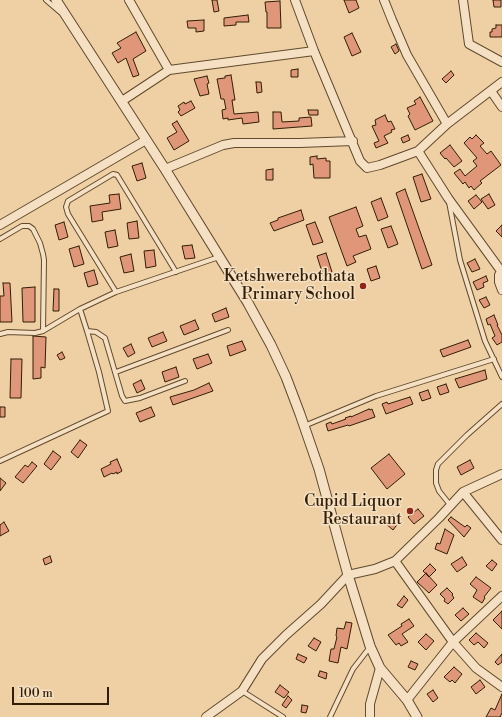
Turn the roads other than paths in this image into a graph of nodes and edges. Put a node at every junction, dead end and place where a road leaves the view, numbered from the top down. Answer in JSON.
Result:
{"nodes":[{"id":1,"x":46,"y":0,"type":"edge"},
{"id":2,"x":56,"y":0,"type":"edge"},
{"id":3,"x":129,"y":0,"type":"edge"},
{"id":4,"x":295,"y":0,"type":"edge"},
{"id":5,"x":384,"y":0,"type":"edge"},
{"id":6,"x":463,"y":0,"type":"edge"},
{"id":7,"x":66,"y":16,"type":"junction"},
{"id":8,"x":314,"y":51,"type":"junction"},
{"id":9,"x":502,"y":62,"type":"edge"},
{"id":10,"x":169,"y":70,"type":"junction"},
{"id":11,"x":502,"y":82,"type":"edge"},
{"id":12,"x":491,"y":91,"type":"junction"},
{"id":13,"x":122,"y":101,"type":"junction"},
{"id":14,"x":502,"y":107,"type":"edge"},
{"id":15,"x":447,"y":124,"type":"junction"},
{"id":16,"x":146,"y":140,"type":"junction"},
{"id":17,"x":353,"y":141,"type":"junction"},
{"id":18,"x":418,"y":151,"type":"junction"},
{"id":19,"x":165,"y":169,"type":"junction"},
{"id":20,"x":448,"y":198,"type":"junction"},
{"id":21,"x":0,"y":225,"type":"edge"},
{"id":22,"x":0,"y":239,"type":"edge"},
{"id":23,"x":219,"y":257,"type":"junction"},
{"id":24,"x":501,"y":270,"type":"edge"},
{"id":25,"x":176,"y":272,"type":"junction"},
{"id":26,"x":502,"y":290,"type":"edge"},
{"id":27,"x":116,"y":292,"type":"junction"},
{"id":28,"x":80,"y":309,"type":"junction"},
{"id":29,"x":228,"y":330,"type":"dead end"},
{"id":30,"x":43,"y":331,"type":"junction"},
{"id":31,"x":87,"y":331,"type":"junction"},
{"id":32,"x":0,"y":334,"type":"edge"},
{"id":33,"x":494,"y":359,"type":"junction"},
{"id":34,"x":116,"y":372,"type":"junction"},
{"id":35,"x":502,"y":377,"type":"edge"},
{"id":36,"x":185,"y":381,"type":"dead end"},
{"id":37,"x":502,"y":404,"type":"edge"},
{"id":38,"x":304,"y":426,"type":"junction"},
{"id":39,"x":0,"y":461,"type":"edge"},
{"id":40,"x":502,"y":474,"type":"edge"},
{"id":41,"x":463,"y":492,"type":"junction"},
{"id":42,"x":451,"y":507,"type":"junction"},
{"id":43,"x":502,"y":540,"type":"edge"},
{"id":44,"x":395,"y":561,"type":"junction"},
{"id":45,"x":348,"y":575,"type":"junction"},
{"id":46,"x":502,"y":596,"type":"edge"},
{"id":47,"x":453,"y":642,"type":"junction"},
{"id":48,"x":370,"y":646,"type":"junction"},
{"id":49,"x":380,"y":668,"type":"junction"},
{"id":50,"x":502,"y":687,"type":"edge"},
{"id":51,"x":242,"y":691,"type":"junction"},
{"id":52,"x":407,"y":700,"type":"junction"},
{"id":53,"x":218,"y":713,"type":"edge"},
{"id":54,"x":206,"y":717,"type":"edge"},
{"id":55,"x":283,"y":717,"type":"edge"},
{"id":56,"x":330,"y":717,"type":"edge"},
{"id":57,"x":370,"y":717,"type":"edge"},
{"id":58,"x":416,"y":717,"type":"edge"}],
"edges":[{"from":1,"to":7,"type":"lane"},
{"from":2,"to":7,"type":"street"},
{"from":3,"to":10,"type":"street"},
{"from":4,"to":8,"type":"street"},
{"from":5,"to":15,"type":"street"},
{"from":6,"to":9,"type":"street"},
{"from":7,"to":13,"type":"street"},
{"from":8,"to":10,"type":"street"},
{"from":8,"to":17,"type":"street"},
{"from":10,"to":13,"type":"street"},
{"from":11,"to":12,"type":"street"},
{"from":12,"to":14,"type":"street"},
{"from":12,"to":15,"type":"street"},
{"from":13,"to":16,"type":"street"},
{"from":15,"to":18,"type":"street"},
{"from":16,"to":19,"type":"street"},
{"from":16,"to":21,"type":"street"},
{"from":17,"to":18,"type":"street"},
{"from":17,"to":19,"type":"street"},
{"from":18,"to":20,"type":"street"},
{"from":19,"to":23,"type":"street"},
{"from":20,"to":24,"type":"street"},
{"from":20,"to":33,"type":"lane"},
{"from":22,"to":30,"type":"lane"},
{"from":23,"to":25,"type":"lane"},
{"from":23,"to":38,"type":"street"},
{"from":24,"to":26,"type":"street"},
{"from":25,"to":27,"type":"lane"},
{"from":25,"to":27,"type":"lane"},
{"from":27,"to":28,"type":"lane"},
{"from":28,"to":30,"type":"lane"},
{"from":28,"to":31,"type":"lane"},
{"from":29,"to":34,"type":"lane"},
{"from":30,"to":32,"type":"lane"},
{"from":31,"to":34,"type":"lane"},
{"from":31,"to":39,"type":"lane"},
{"from":33,"to":35,"type":"lane"},
{"from":33,"to":38,"type":"lane"},
{"from":34,"to":36,"type":"lane"},
{"from":37,"to":42,"type":"lane"},
{"from":38,"to":45,"type":"street"},
{"from":40,"to":41,"type":"street"},
{"from":41,"to":42,"type":"street"},
{"from":41,"to":43,"type":"street"},
{"from":42,"to":44,"type":"street"},
{"from":44,"to":45,"type":"street"},
{"from":44,"to":47,"type":"street"},
{"from":45,"to":48,"type":"street"},
{"from":45,"to":51,"type":"street"},
{"from":46,"to":47,"type":"street"},
{"from":47,"to":50,"type":"street"},
{"from":47,"to":52,"type":"street"},
{"from":48,"to":49,"type":"street"},
{"from":48,"to":56,"type":"lane"},
{"from":49,"to":52,"type":"street"},
{"from":49,"to":57,"type":"street"},
{"from":51,"to":53,"type":"street"},
{"from":51,"to":55,"type":"lane"},
{"from":52,"to":58,"type":"street"},
{"from":53,"to":54,"type":"street"}]}
